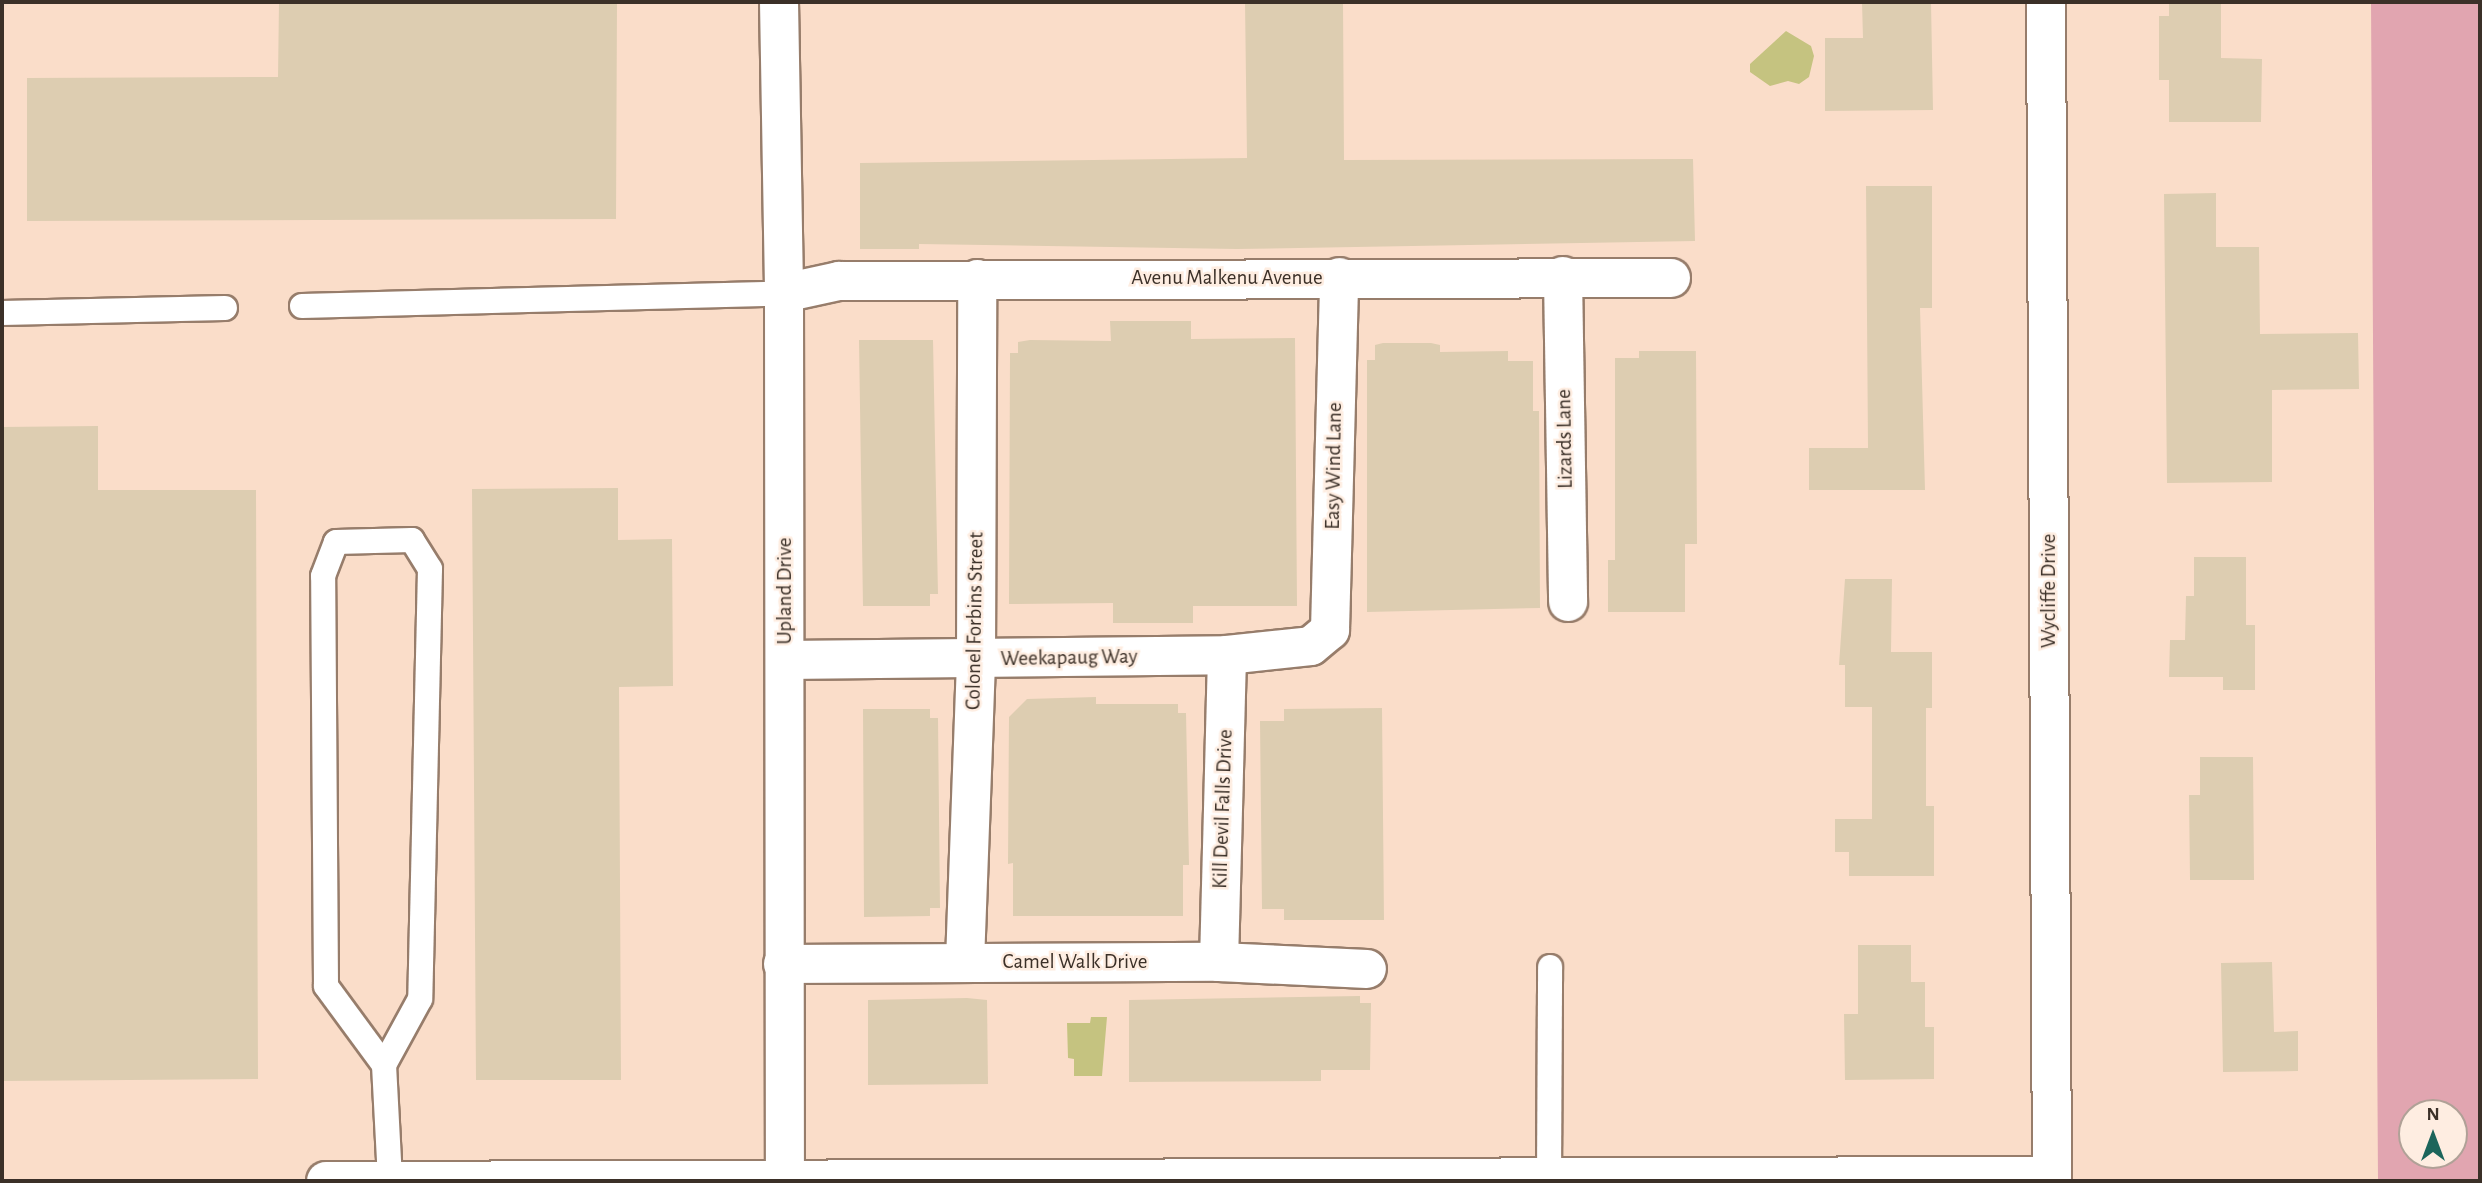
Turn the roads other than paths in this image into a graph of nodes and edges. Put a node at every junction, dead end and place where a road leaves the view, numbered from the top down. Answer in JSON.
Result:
{"nodes":[{"id":1,"x":779,"y":2,"type":"edge"},
{"id":2,"x":2046,"y":2,"type":"edge"},
{"id":3,"x":1563,"y":276,"type":"junction"},
{"id":4,"x":1339,"y":277,"type":"junction"},
{"id":5,"x":1671,"y":278,"type":"dead end"},
{"id":6,"x":977,"y":279,"type":"junction"},
{"id":7,"x":784,"y":293,"type":"junction"},
{"id":8,"x":302,"y":306,"type":"dead end"},
{"id":9,"x":225,"y":308,"type":"dead end"},
{"id":10,"x":2,"y":313,"type":"edge"},
{"id":11,"x":1567,"y":602,"type":"dead end"},
{"id":12,"x":1311,"y":646,"type":"joint"},
{"id":13,"x":1227,"y":655,"type":"junction"},
{"id":14,"x":976,"y":659,"type":"junction"},
{"id":15,"x":785,"y":660,"type":"junction"},
{"id":16,"x":965,"y":962,"type":"junction"},
{"id":17,"x":1219,"y":962,"type":"junction"},
{"id":18,"x":783,"y":964,"type":"junction"},
{"id":19,"x":1549,"y":967,"type":"dead end"},
{"id":20,"x":1367,"y":969,"type":"dead end"},
{"id":21,"x":384,"y":1065,"type":"junction"},
{"id":22,"x":2052,"y":1178,"type":"edge"},
{"id":23,"x":1549,"y":1179,"type":"junction"},
{"id":24,"x":327,"y":1181,"type":"edge"},
{"id":25,"x":390,"y":1181,"type":"edge"},
{"id":26,"x":785,"y":1181,"type":"edge"}],
"edges":[{"from":1,"to":7,"type":"street","name":"Upland Drive"},
{"from":2,"to":22,"type":"street","name":"Wycliffe Drive"},
{"from":3,"to":4,"type":"street","name":"Avenu Malkenu Avenue"},
{"from":3,"to":5,"type":"street","name":"Avenu Malkenu Avenue"},
{"from":3,"to":11,"type":"street","name":"Lizards Lane"},
{"from":4,"to":6,"type":"street","name":"Avenu Malkenu Avenue"},
{"from":4,"to":12,"type":"street","name":"Easy Wind Lane"},
{"from":6,"to":7,"type":"street","name":"Avenu Malkenu Avenue"},
{"from":6,"to":14,"type":"street","name":"Colonel Forbins Street"},
{"from":7,"to":8,"type":"lane"},
{"from":7,"to":15,"type":"street","name":"Upland Drive"},
{"from":9,"to":10,"type":"lane"},
{"from":12,"to":13,"type":"street","name":"Weekapaug Way"},
{"from":13,"to":14,"type":"street","name":"Weekapaug Way"},
{"from":13,"to":17,"type":"street","name":"Kill Devil Falls Drive"},
{"from":14,"to":15,"type":"street","name":"Weekapaug Way"},
{"from":14,"to":16,"type":"street","name":"Colonel Forbins Street"},
{"from":15,"to":18,"type":"street","name":"Upland Drive"},
{"from":16,"to":17,"type":"street","name":"Camel Walk Drive"},
{"from":16,"to":18,"type":"street","name":"Camel Walk Drive"},
{"from":17,"to":20,"type":"street","name":"Camel Walk Drive"},
{"from":18,"to":26,"type":"street","name":"Upland Drive"},
{"from":19,"to":23,"type":"lane"},
{"from":21,"to":21,"type":"lane"},
{"from":21,"to":25,"type":"lane"},
{"from":22,"to":23,"type":"street"},
{"from":23,"to":26,"type":"street"},
{"from":24,"to":25,"type":"street"},
{"from":25,"to":26,"type":"street"}]}
